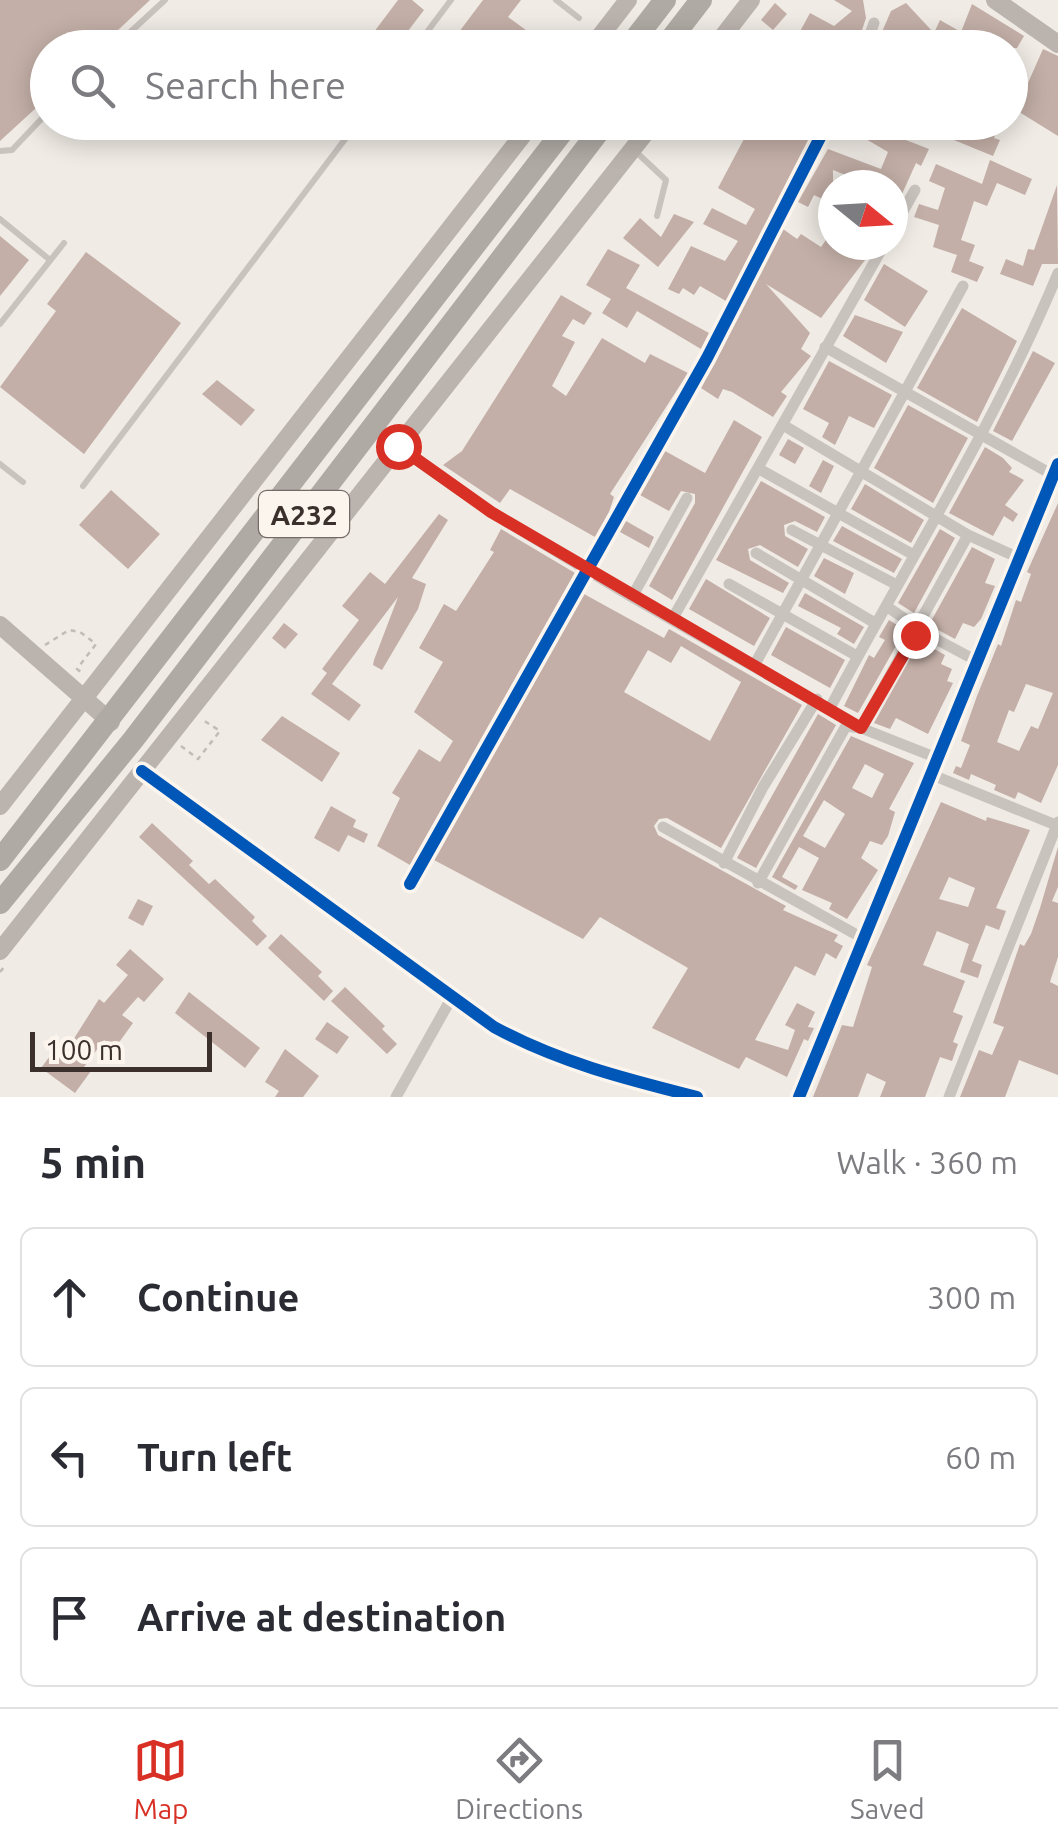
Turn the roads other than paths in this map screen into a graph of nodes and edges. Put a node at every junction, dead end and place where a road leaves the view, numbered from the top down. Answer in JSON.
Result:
{"nodes":[{"id":1,"x":165,"y":0,"type":"edge"},
{"id":2,"x":451,"y":0,"type":"edge"},
{"id":3,"x":556,"y":0,"type":"edge"},
{"id":4,"x":628,"y":0,"type":"edge"},
{"id":5,"x":666,"y":0,"type":"edge"},
{"id":6,"x":701,"y":0,"type":"edge"},
{"id":7,"x":751,"y":0,"type":"edge"},
{"id":8,"x":995,"y":0,"type":"edge"},
{"id":9,"x":579,"y":18,"type":"dead end"},
{"id":10,"x":874,"y":24,"type":"dead end"},
{"id":11,"x":132,"y":30,"type":"edge"},
{"id":12,"x":428,"y":30,"type":"edge"},
{"id":13,"x":605,"y":30,"type":"edge"},
{"id":14,"x":642,"y":30,"type":"edge"},
{"id":15,"x":678,"y":30,"type":"edge"},
{"id":16,"x":728,"y":30,"type":"edge"},
{"id":17,"x":872,"y":30,"type":"edge"},
{"id":18,"x":1058,"y":44,"type":"edge"},
{"id":19,"x":30,"y":131,"type":"edge"},
{"id":20,"x":344,"y":140,"type":"edge"},
{"id":21,"x":519,"y":140,"type":"edge"},
{"id":22,"x":556,"y":140,"type":"edge"},
{"id":23,"x":592,"y":140,"type":"edge"},
{"id":24,"x":640,"y":140,"type":"edge"},
{"id":25,"x":819,"y":140,"type":"edge"},
{"id":26,"x":633,"y":150,"type":"junction"},
{"id":27,"x":0,"y":151,"type":"edge"},
{"id":28,"x":915,"y":190,"type":"dead end"},
{"id":29,"x":908,"y":202,"type":"edge"},
{"id":30,"x":658,"y":216,"type":"dead end"},
{"id":31,"x":0,"y":219,"type":"edge"},
{"id":32,"x":64,"y":243,"type":"dead end"},
{"id":33,"x":50,"y":260,"type":"junction"},
{"id":34,"x":875,"y":260,"type":"edge"},
{"id":35,"x":1058,"y":273,"type":"edge"},
{"id":36,"x":963,"y":286,"type":"dead end"},
{"id":37,"x":0,"y":324,"type":"edge"},
{"id":38,"x":826,"y":347,"type":"junction"},
{"id":39,"x":904,"y":390,"type":"junction"},
{"id":40,"x":782,"y":425,"type":"junction"},
{"id":41,"x":982,"y":438,"type":"junction"},
{"id":42,"x":398,"y":446,"type":"junction"},
{"id":43,"x":0,"y":464,"type":"edge"},
{"id":44,"x":759,"y":468,"type":"junction"},
{"id":45,"x":861,"y":470,"type":"junction"},
{"id":46,"x":1056,"y":470,"type":"edge"},
{"id":47,"x":23,"y":482,"type":"dead end"},
{"id":48,"x":83,"y":486,"type":"dead end"},
{"id":49,"x":687,"y":498,"type":"dead end"},
{"id":50,"x":837,"y":510,"type":"junction"},
{"id":51,"x":936,"y":514,"type":"junction"},
{"id":52,"x":792,"y":530,"type":"dead end"},
{"id":53,"x":968,"y":535,"type":"junction"},
{"id":54,"x":819,"y":544,"type":"junction"},
{"id":55,"x":756,"y":553,"type":"dead end"},
{"id":56,"x":912,"y":554,"type":"junction"},
{"id":57,"x":1019,"y":558,"type":"junction"},
{"id":58,"x":587,"y":570,"type":"junction"},
{"id":59,"x":801,"y":578,"type":"junction"},
{"id":60,"x":729,"y":584,"type":"dead end"},
{"id":61,"x":896,"y":585,"type":"junction"},
{"id":62,"x":632,"y":597,"type":"junction"},
{"id":63,"x":886,"y":606,"type":"junction"},
{"id":64,"x":783,"y":613,"type":"junction"},
{"id":65,"x":674,"y":618,"type":"junction"},
{"id":66,"x":876,"y":623,"type":"junction"},
{"id":67,"x":0,"y":625,"type":"edge"},
{"id":68,"x":917,"y":628,"type":"junction"},
{"id":69,"x":857,"y":656,"type":"junction"},
{"id":70,"x":977,"y":661,"type":"junction"},
{"id":71,"x":755,"y":664,"type":"junction"},
{"id":72,"x":85,"y":700,"type":"junction"},
{"id":73,"x":817,"y":700,"type":"junction"},
{"id":74,"x":830,"y":708,"type":"junction"},
{"id":75,"x":111,"y":722,"type":"junction"},
{"id":76,"x":861,"y":728,"type":"junction"},
{"id":77,"x":934,"y":766,"type":"junction"},
{"id":78,"x":142,"y":770,"type":"junction"},
{"id":79,"x":0,"y":806,"type":"edge"},
{"id":80,"x":1058,"y":824,"type":"edge"},
{"id":81,"x":662,"y":827,"type":"dead end"},
{"id":82,"x":0,"y":860,"type":"edge"},
{"id":83,"x":724,"y":864,"type":"junction"},
{"id":84,"x":758,"y":883,"type":"junction"},
{"id":85,"x":410,"y":884,"type":"dead end"},
{"id":86,"x":0,"y":903,"type":"edge"},
{"id":87,"x":866,"y":940,"type":"junction"},
{"id":88,"x":0,"y":951,"type":"edge"},
{"id":89,"x":452,"y":997,"type":"junction"},
{"id":90,"x":396,"y":1097,"type":"edge"},
{"id":91,"x":697,"y":1097,"type":"edge"},
{"id":92,"x":799,"y":1097,"type":"edge"},
{"id":93,"x":948,"y":1097,"type":"edge"}],
"edges":[{"from":1,"to":11,"type":"lane"},
{"from":2,"to":12,"type":"lane"},
{"from":3,"to":9,"type":"lane"},
{"from":4,"to":13,"type":"main road"},
{"from":5,"to":14,"type":"highway"},
{"from":6,"to":15,"type":"highway"},
{"from":7,"to":16,"type":"main road"},
{"from":8,"to":18,"type":"main road"},
{"from":10,"to":17,"type":"street"},
{"from":19,"to":27,"type":"lane"},
{"from":20,"to":48,"type":"lane"},
{"from":21,"to":72,"type":"main road"},
{"from":22,"to":75,"type":"highway","number":"A232"},
{"from":23,"to":86,"type":"highway","number":"A232"},
{"from":24,"to":26,"type":"main road"},
{"from":25,"to":58,"type":"street"},
{"from":26,"to":30,"type":"lane"},
{"from":26,"to":42,"type":"main road"},
{"from":28,"to":29,"type":"street"},
{"from":31,"to":33,"type":"lane"},
{"from":32,"to":33,"type":"lane"},
{"from":33,"to":37,"type":"lane"},
{"from":34,"to":38,"type":"street"},
{"from":35,"to":41,"type":"street"},
{"from":36,"to":39,"type":"street"},
{"from":38,"to":39,"type":"street"},
{"from":38,"to":40,"type":"street"},
{"from":39,"to":41,"type":"street"},
{"from":39,"to":45,"type":"street"},
{"from":40,"to":44,"type":"street"},
{"from":40,"to":45,"type":"street"},
{"from":41,"to":46,"type":"street"},
{"from":41,"to":51,"type":"street"},
{"from":42,"to":58,"type":"street"},
{"from":42,"to":78,"type":"main road"},
{"from":43,"to":47,"type":"lane"},
{"from":44,"to":50,"type":"street"},
{"from":44,"to":65,"type":"street"},
{"from":45,"to":50,"type":"street"},
{"from":45,"to":51,"type":"street"},
{"from":46,"to":57,"type":"main road"},
{"from":49,"to":62,"type":"street"},
{"from":50,"to":54,"type":"street"},
{"from":50,"to":56,"type":"street"},
{"from":51,"to":53,"type":"street"},
{"from":51,"to":56,"type":"street"},
{"from":52,"to":54,"type":"street"},
{"from":53,"to":57,"type":"street"},
{"from":53,"to":68,"type":"street"},
{"from":54,"to":59,"type":"street"},
{"from":54,"to":61,"type":"street"},
{"from":55,"to":59,"type":"street"},
{"from":56,"to":61,"type":"street"},
{"from":57,"to":70,"type":"main road"},
{"from":58,"to":62,"type":"street"},
{"from":58,"to":85,"type":"street"},
{"from":59,"to":64,"type":"street"},
{"from":59,"to":66,"type":"street"},
{"from":60,"to":64,"type":"street"},
{"from":61,"to":63,"type":"street"},
{"from":62,"to":65,"type":"street"},
{"from":63,"to":66,"type":"street"},
{"from":63,"to":68,"type":"street"},
{"from":64,"to":69,"type":"street"},
{"from":64,"to":71,"type":"street"},
{"from":65,"to":71,"type":"street"},
{"from":66,"to":69,"type":"street"},
{"from":67,"to":72,"type":"main road"},
{"from":68,"to":70,"type":"street"},
{"from":68,"to":76,"type":"street"},
{"from":69,"to":74,"type":"street"},
{"from":70,"to":77,"type":"main road"},
{"from":71,"to":73,"type":"street"},
{"from":72,"to":75,"type":"main road"},
{"from":72,"to":79,"type":"main road"},
{"from":73,"to":74,"type":"street"},
{"from":73,"to":83,"type":"street"},
{"from":74,"to":76,"type":"street"},
{"from":75,"to":82,"type":"highway","number":"A232"},
{"from":76,"to":77,"type":"street"},
{"from":76,"to":84,"type":"street"},
{"from":77,"to":80,"type":"street"},
{"from":77,"to":87,"type":"main road"},
{"from":78,"to":88,"type":"main road"},
{"from":78,"to":89,"type":"street"},
{"from":80,"to":93,"type":"street"},
{"from":81,"to":83,"type":"street"},
{"from":83,"to":84,"type":"street"},
{"from":84,"to":87,"type":"street"},
{"from":87,"to":92,"type":"main road"},
{"from":89,"to":90,"type":"street"},
{"from":89,"to":91,"type":"street"}]}
